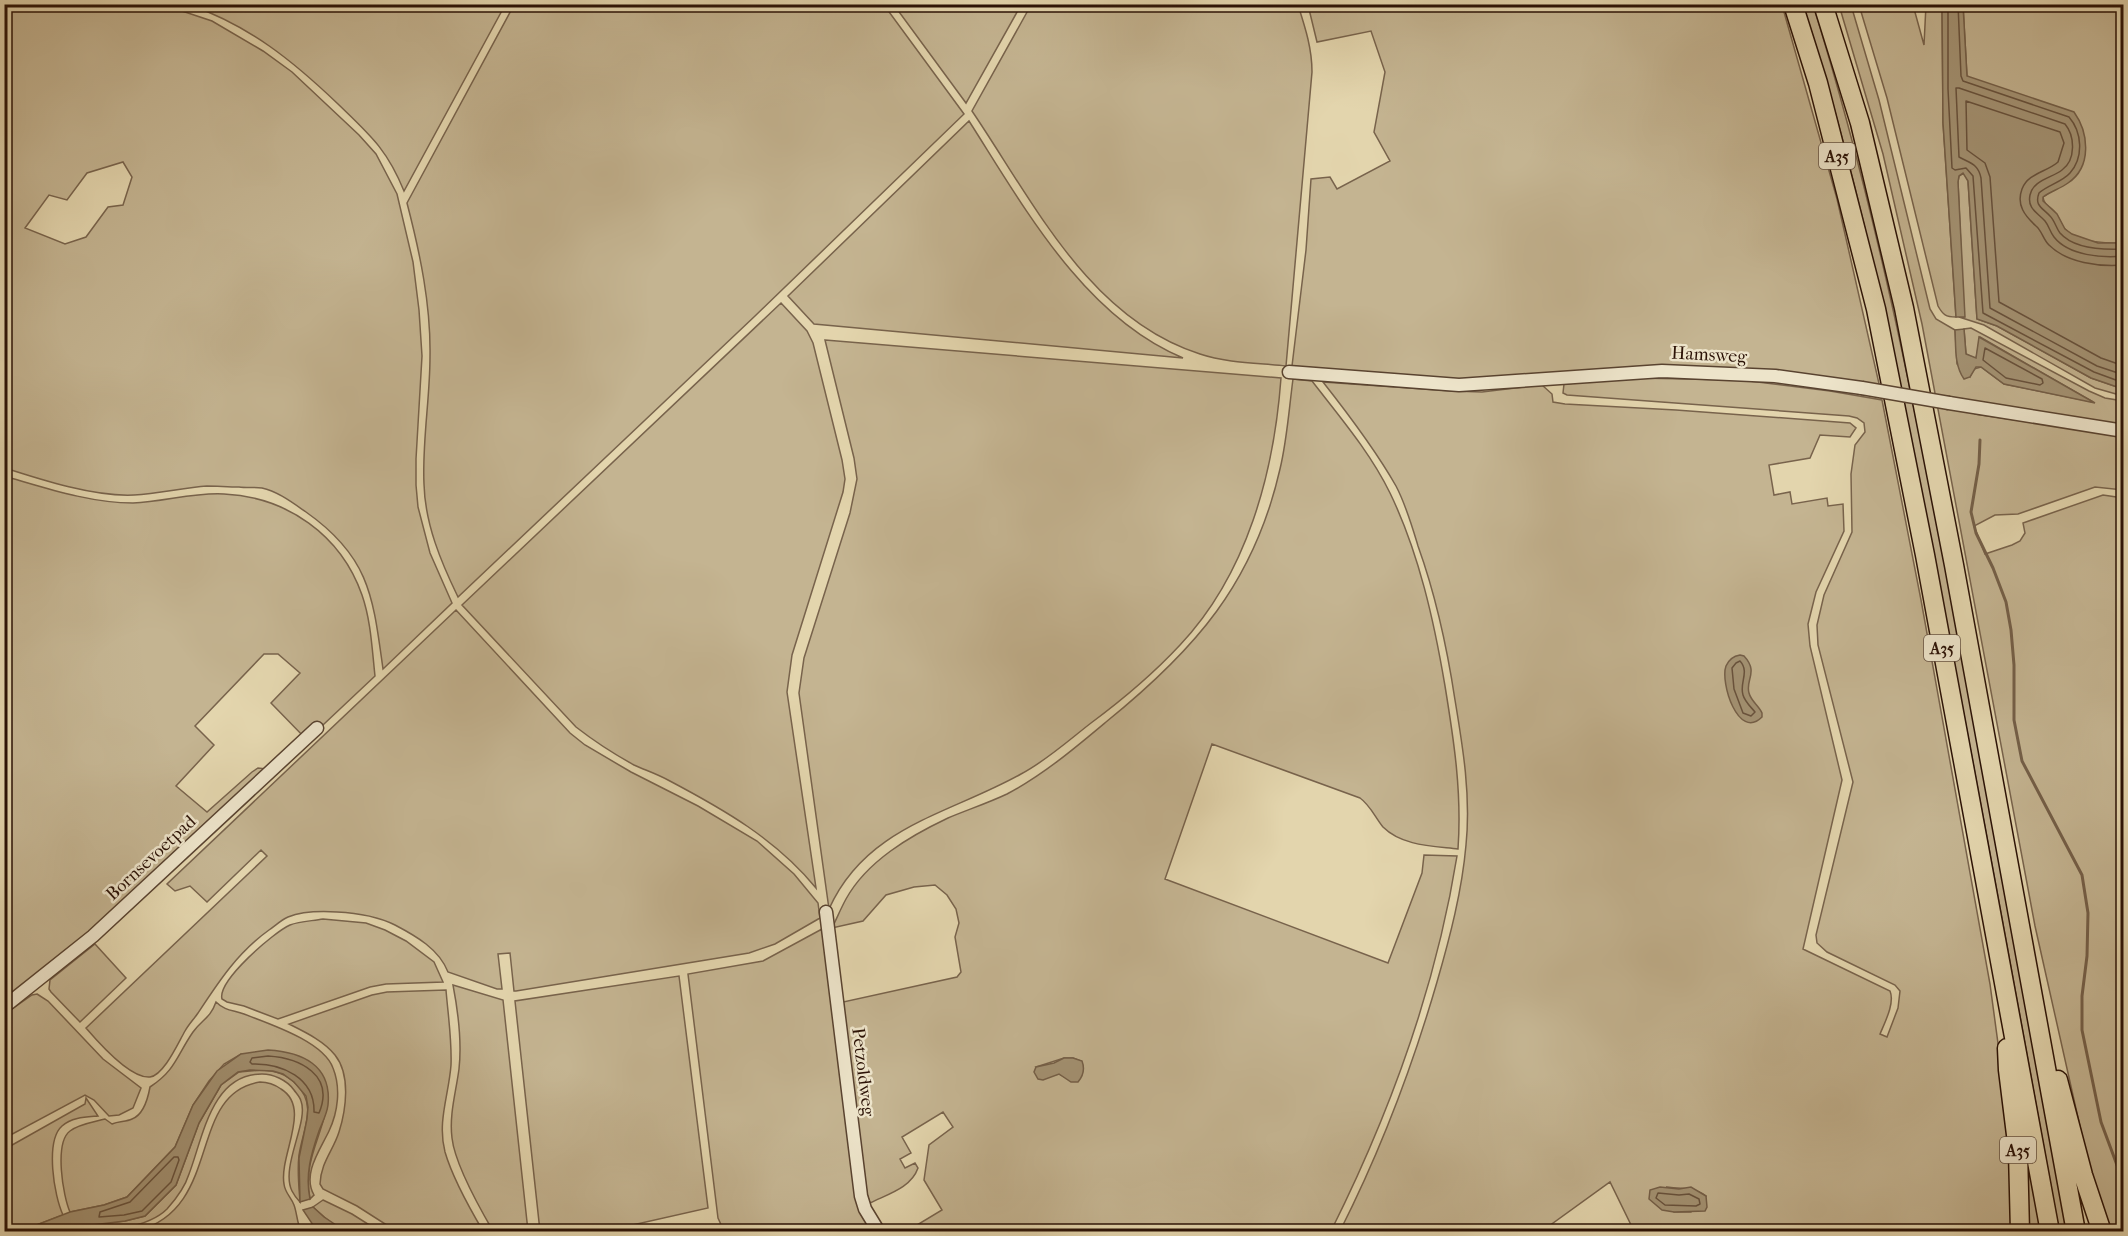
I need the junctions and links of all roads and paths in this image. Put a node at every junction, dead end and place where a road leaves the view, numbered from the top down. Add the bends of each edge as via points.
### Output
1 (1793, 4) edge
2 (1823, 4) edge
3 (1289, 372) dead end
4 (2124, 431) edge
5 (317, 728) dead end
6 (826, 912) dead end
7 (2006, 988) junction
8 (2033, 995) junction
9 (4, 1007) edge
10 (879, 1232) edge
11 (2020, 1232) edge
12 (2050, 1232) edge
13 (2076, 1232) edge
14 (2102, 1232) edge

1 - 7 highway, A35 via 1818,83 1876,309
2 - 8 highway, A35 via 1860,123 1904,308
3 - 4 street, Hamsweg, bridge via 1459,385 1616,372 1775,376
5 - 9 street, Bornsevoetpad via 93,936
6 - 10 street, Petzoldweg via 861,1196
7 - 11 highway, A35
7 - 12 highway, A35
8 - 13 highway, A35
8 - 14 highway, A35

